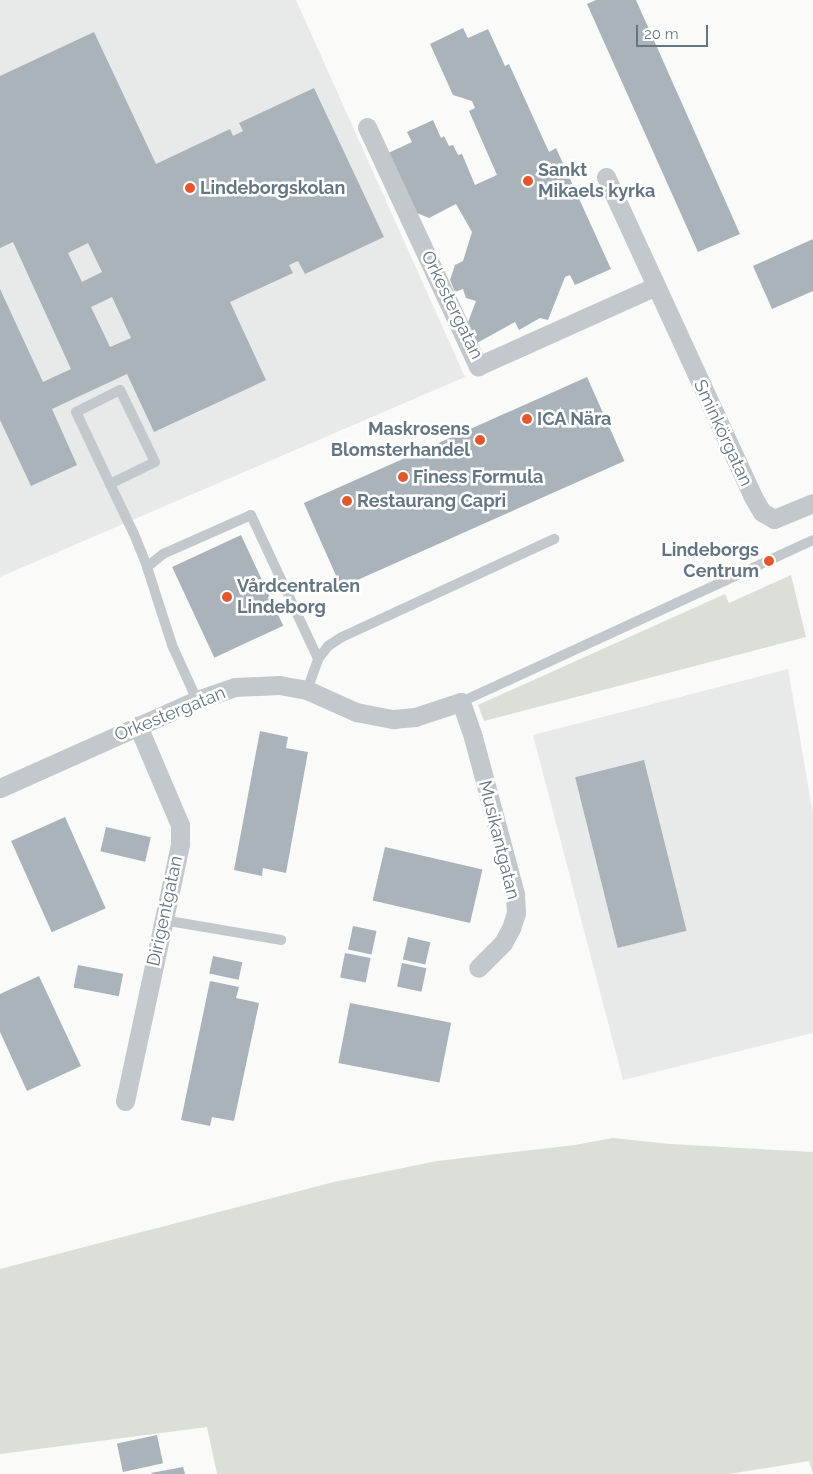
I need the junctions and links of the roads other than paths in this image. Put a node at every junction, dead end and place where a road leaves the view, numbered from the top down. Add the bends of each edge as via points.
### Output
1 (367, 126) dead end
2 (606, 177) dead end
3 (659, 294) junction
4 (110, 484) junction
5 (813, 503) edge
6 (554, 539) dead end
7 (813, 540) edge
8 (147, 567) junction
9 (318, 660) junction
10 (308, 690) junction
11 (197, 700) junction
12 (461, 702) junction
13 (138, 726) junction
14 (0, 788) edge
15 (164, 920) junction
16 (281, 940) dead end
17 (478, 968) dead end
18 (125, 1101) dead end

1 - 3 street, Orkestergatan via 478,366
2 - 3 street
3 - 5 street, Sminkörgatan via 762,512 774,519
4 - 4 lane via 155,462 120,390 76,412
4 - 8 lane
6 - 9 lane via 342,637 328,646
7 - 12 lane
8 - 9 lane via 163,554 251,515
8 - 11 lane via 172,645
9 - 10 lane
10 - 11 street, Orkestergatan via 279,685 235,688
10 - 12 street, Orkestergatan via 356,712 393,719 416,718
11 - 13 street, Orkestergatan
12 - 17 street, Musikantgatan via 515,894 516,913 511,928 503,943
13 - 14 street, Orkestergatan
13 - 15 street, Dirigentgatan via 180,825 180,844
15 - 16 lane
15 - 18 street, Dirigentgatan

